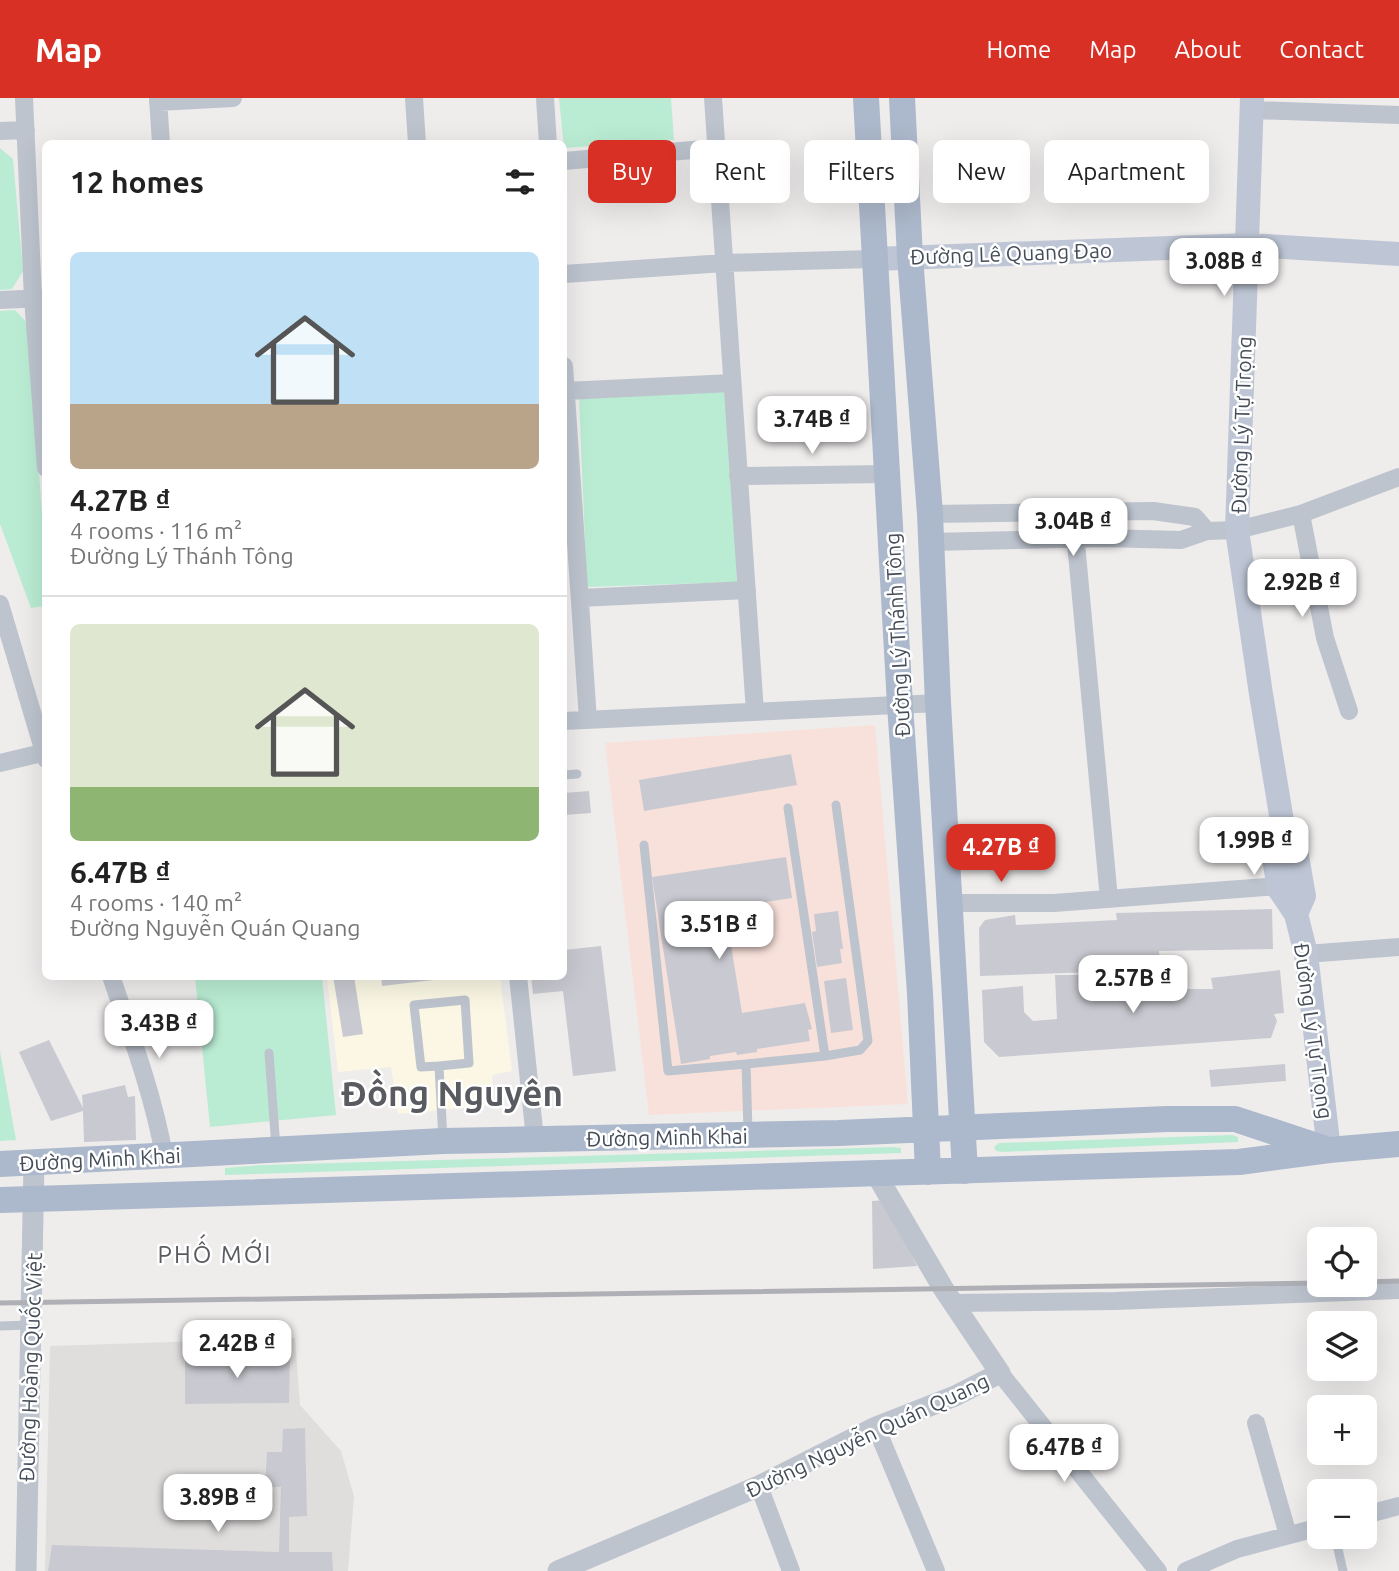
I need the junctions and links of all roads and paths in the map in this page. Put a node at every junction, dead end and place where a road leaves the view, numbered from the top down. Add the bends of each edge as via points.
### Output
1 (24, 98) edge
2 (233, 98) edge
3 (414, 98) edge
4 (545, 98) edge
5 (713, 98) edge
6 (866, 98) edge
7 (902, 98) edge
8 (158, 100) edge
9 (1252, 104) edge
10 (1399, 115) edge
11 (26, 130) junction
12 (0, 131) edge
13 (161, 140) edge
14 (417, 140) edge
15 (548, 140) edge
16 (716, 140) edge
17 (690, 150) edge
18 (567, 161) edge
19 (720, 203) edge
20 (1249, 245) junction
21 (1399, 254) edge
22 (910, 257) junction
23 (874, 260) junction
24 (724, 263) junction
25 (567, 274) edge
26 (39, 298) edge
27 (0, 300) edge
28 (42, 371) edge
29 (732, 383) junction
30 (567, 391) edge
31 (567, 419) edge
32 (887, 474) junction
33 (738, 476) junction
34 (1399, 477) edge
35 (1073, 511) junction
36 (930, 514) junction
37 (1301, 514) junction
38 (1237, 530) junction
39 (1207, 531) junction
40 (1074, 539) junction
41 (931, 542) junction
42 (747, 590) junction
43 (580, 598) junction
44 (0, 604) edge
45 (938, 703) junction
46 (900, 705) junction
47 (755, 712) junction
48 (1349, 712) dead end
49 (588, 720) junction
50 (567, 722) edge
51 (42, 745) edge
52 (42, 756) edge
53 (0, 763) edge
54 (577, 774) dead end
55 (567, 775) edge
56 (836, 805) dead end
57 (788, 808) dead end
58 (1284, 833) junction
59 (644, 845) dead end
60 (1279, 887) junction
61 (1109, 899) junction
62 (949, 903) junction
63 (914, 904) junction
64 (1296, 914) junction
65 (1399, 947) edge
66 (1306, 954) junction
67 (112, 980) edge
68 (518, 980) edge
69 (269, 1053) dead end
70 (825, 1056) junction
71 (746, 1064) junction
72 (439, 1066) junction
73 (962, 1128) junction
74 (927, 1130) junction
75 (748, 1136) junction
76 (535, 1139) junction
77 (443, 1141) junction
78 (1399, 1144) edge
79 (276, 1150) junction
80 (1329, 1150) junction
81 (164, 1155) junction
82 (34, 1163) junction
83 (0, 1164) edge
84 (965, 1171) junction
85 (928, 1172) junction
86 (876, 1174) junction
87 (0, 1200) edge
88 (35, 1200) junction
89 (1399, 1290) edge
90 (952, 1303) junction
91 (30, 1325) junction
92 (0, 1326) edge
93 (1000, 1373) junction
94 (1256, 1423) dead end
95 (876, 1427) junction
96 (758, 1486) junction
97 (1399, 1506) edge
98 (1377, 1512) edge
99 (1307, 1530) edge
100 (1288, 1535) junction
101 (1338, 1549) edge
102 (26, 1571) edge
103 (558, 1571) edge
104 (791, 1571) edge
105 (936, 1571) edge
106 (1158, 1571) edge
107 (1186, 1571) edge
108 (1343, 1571) edge

1 - 11 street
2 - 8 street
3 - 14 street
4 - 15 street
5 - 16 street
6 - 23 main road, Đường Lý Thánh Tông
7 - 22 main road, Đường Lý Thánh Tông
8 - 13 street
9 - 10 street
9 - 20 main road, Đường Lý Tự Trọng
11 - 12 street
11 - 26 street
17 - 18 street
19 - 24 street
20 - 21 main road, Đường Lê Quang Đạo
20 - 22 main road, Đường Lê Quang Đạo
20 - 38 main road, Đường Lý Tự Trọng
22 - 23 main road, Đường Lê Quang Đạo
22 - 36 main road, Đường Lý Thánh Tông
23 - 24 street
23 - 32 main road, Đường Lý Thánh Tông
24 - 25 street
24 - 29 street
26 - 27 street
26 - 28 street
29 - 30 street
29 - 33 street
31 - 43 street
32 - 33 street
32 - 46 main road, Đường Lý Thánh Tông
33 - 42 street
34 - 37 street
35 - 36 street
35 - 39 street via 1185,515 1195,517
35 - 40 street
36 - 41 main road, Đường Lý Thánh Tông
37 - 38 street
37 - 48 street via 1325,638
38 - 39 street
38 - 58 main road, Đường Lý Tự Trọng
39 - 40 street via 1181,540
40 - 41 street
40 - 61 street
41 - 45 main road, Đường Lý Thánh Tông
42 - 43 street
42 - 47 street
43 - 49 street
44 - 51 street
45 - 46 street
45 - 62 main road, Đường Lý Thánh Tông
46 - 47 street
46 - 63 main road, Đường Lý Thánh Tông
47 - 49 street
49 - 50 street
52 - 53 street
54 - 55 lane
56 - 70 lane via 868,1041 860,1050
57 - 70 lane
58 - 60 main road, Đường Lý Tự Trọng via 1274,858
58 - 64 main road, Đường Lý Tự Trọng via 1297,856 1304,896
59 - 71 lane via 668,1071
60 - 61 street
60 - 64 main road, Đường Lý Tự Trọng
61 - 62 street
62 - 63 main road
62 - 73 main road, Đường Lý Thánh Tông
63 - 74 main road, Đường Lý Thánh Tông
64 - 66 main road, Đường Lý Tự Trọng
65 - 66 street
66 - 80 main road, Đường Lý Tự Trọng
67 - 81 street
68 - 76 street
69 - 79 lane
70 - 71 lane
71 - 75 lane
72 - 72 lane via 469,1063 465,1000 414,1005 421,1067
72 - 77 lane
73 - 74 main road, Đường Minh Khai
73 - 80 main road, Đường Minh Khai via 1235,1119
73 - 84 main road, Đường Lý Thánh Tông
74 - 75 main road, Đường Minh Khai
74 - 85 main road, Đường Lý Thánh Tông
75 - 76 main road, Đường Minh Khai
76 - 77 main road, Đường Minh Khai
77 - 79 main road, Đường Minh Khai
78 - 80 main road, Đường Minh Khai
79 - 81 main road, Đường Minh Khai
80 - 84 main road, Đường Minh Khai via 1239,1162
81 - 82 main road, Đường Minh Khai
82 - 83 main road, Đường Minh Khai
82 - 88 street, Đường Hoàng Quốc Việt
84 - 85 main road, Đường Minh Khai
85 - 86 main road, Đường Minh Khai
86 - 88 main road, Đường Minh Khai
86 - 90 street, Đường Nguyễn Quán Quang
87 - 88 main road, Đường Minh Khai
88 - 91 street, Đường Hoàng Quốc Việt
89 - 90 street
90 - 93 street, Đường Nguyễn Quán Quang
91 - 92 lane
91 - 102 street, Đường Hoàng Quốc Việt
93 - 95 street, Đường Nguyễn Quán Quang
93 - 106 street
94 - 100 street
95 - 96 street, Đường Nguyễn Quán Quang
95 - 105 street
96 - 103 street, Đường Nguyễn Quán Quang
96 - 104 street
97 - 98 street
99 - 100 street
100 - 107 street via 1237,1549
101 - 108 lane

